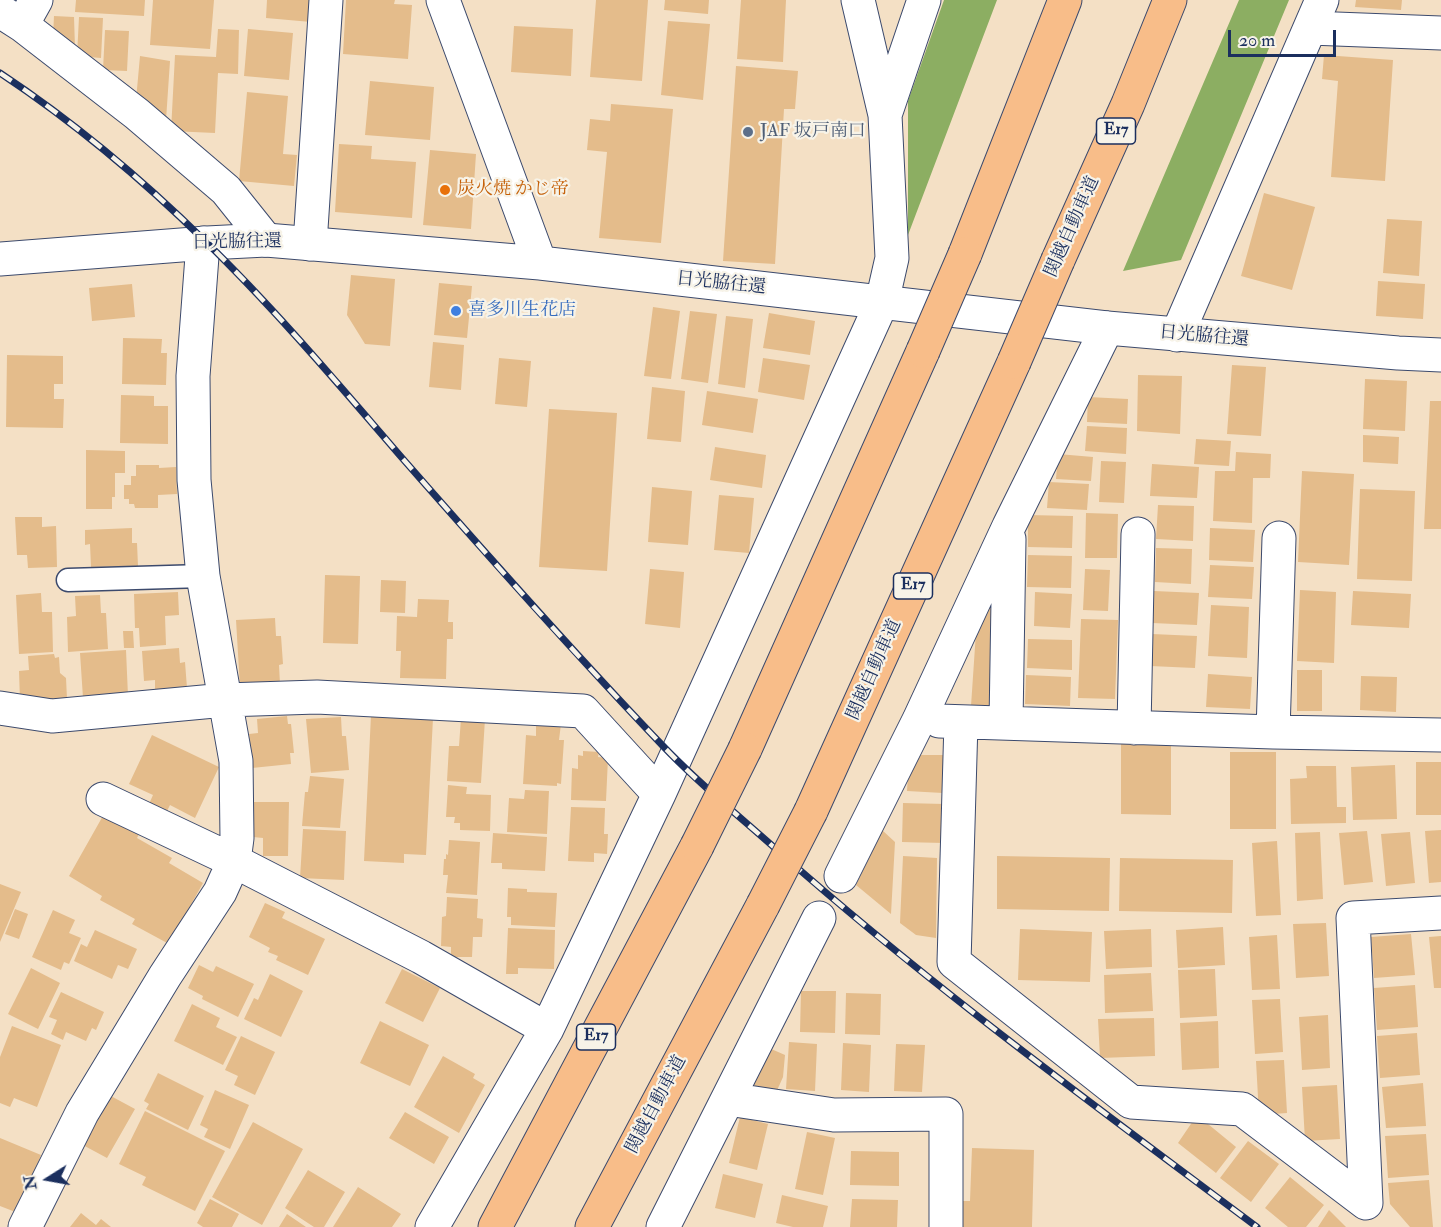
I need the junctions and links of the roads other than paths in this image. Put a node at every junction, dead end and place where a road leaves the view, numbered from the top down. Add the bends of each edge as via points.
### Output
1 (326, 0) edge
2 (443, 0) edge
3 (858, 0) edge
4 (924, 0) edge
5 (1065, 0) edge
6 (1170, 0) edge
7 (19, 12) edge
8 (1316, 14) edge
9 (1441, 33) edge
10 (885, 116) junction
11 (266, 240) junction
12 (203, 243) junction
13 (310, 244) junction
14 (0, 259) edge
15 (540, 263) junction
16 (882, 302) junction
17 (1107, 328) junction
18 (1177, 335) junction
19 (1441, 355) edge
20 (1009, 526) junction
21 (1138, 534) dead end
22 (1280, 538) dead end
23 (203, 576) junction
24 (68, 580) dead end
25 (225, 700) junction
26 (0, 708) edge
27 (919, 720) junction
28 (961, 722) junction
29 (1006, 723) junction
30 (1134, 728) junction
31 (1273, 732) junction
32 (1441, 735) edge
33 (659, 794) junction
34 (103, 799) dead end
35 (234, 861) junction
36 (841, 876) dead end
37 (1441, 913) edge
38 (819, 918) dead end
39 (547, 1029) junction
40 (728, 1099) junction
41 (25, 1227) edge
42 (432, 1227) edge
43 (495, 1227) edge
44 (592, 1227) edge
45 (663, 1227) edge
46 (946, 1227) edge

1 - 13 street
2 - 15 street
3 - 10 street
4 - 10 street
5 - 43 highway, E17, bridge via 965,254 745,749
6 - 44 highway, 関越自動車道 / E17, bridge via 1014,362 811,811
7 - 11 street via 226,190
8 - 9 street
8 - 18 street
10 - 16 street via 892,258
11 - 12 street, 日光脇往還
11 - 13 street, 日光脇往還
12 - 14 street, 日光脇往還
12 - 23 street via 193,388 194,480
13 - 15 street, 日光脇往還
15 - 16 street, 日光脇往還
16 - 17 street, 日光脇往還
16 - 33 street
17 - 18 street, 日光脇往還
17 - 20 street
18 - 19 street, 日光脇往還
20 - 27 street
20 - 29 street
21 - 30 street
22 - 31 street
23 - 24 lane
23 - 25 street
25 - 26 street via 52,716
25 - 33 street via 317,697 582,711
25 - 35 street via 236,761
27 - 28 street
27 - 36 street
28 - 29 street
28 - 37 street via 954,962 1131,1102 1242,1109 1366,1203 1353,918
29 - 30 street
30 - 31 street
31 - 32 street
33 - 39 street
34 - 35 street
35 - 39 street via 421,957
35 - 41 street via 220,892 82,1113
38 - 40 street
39 - 42 street
40 - 45 street
40 - 46 street via 834,1116 946,1114

